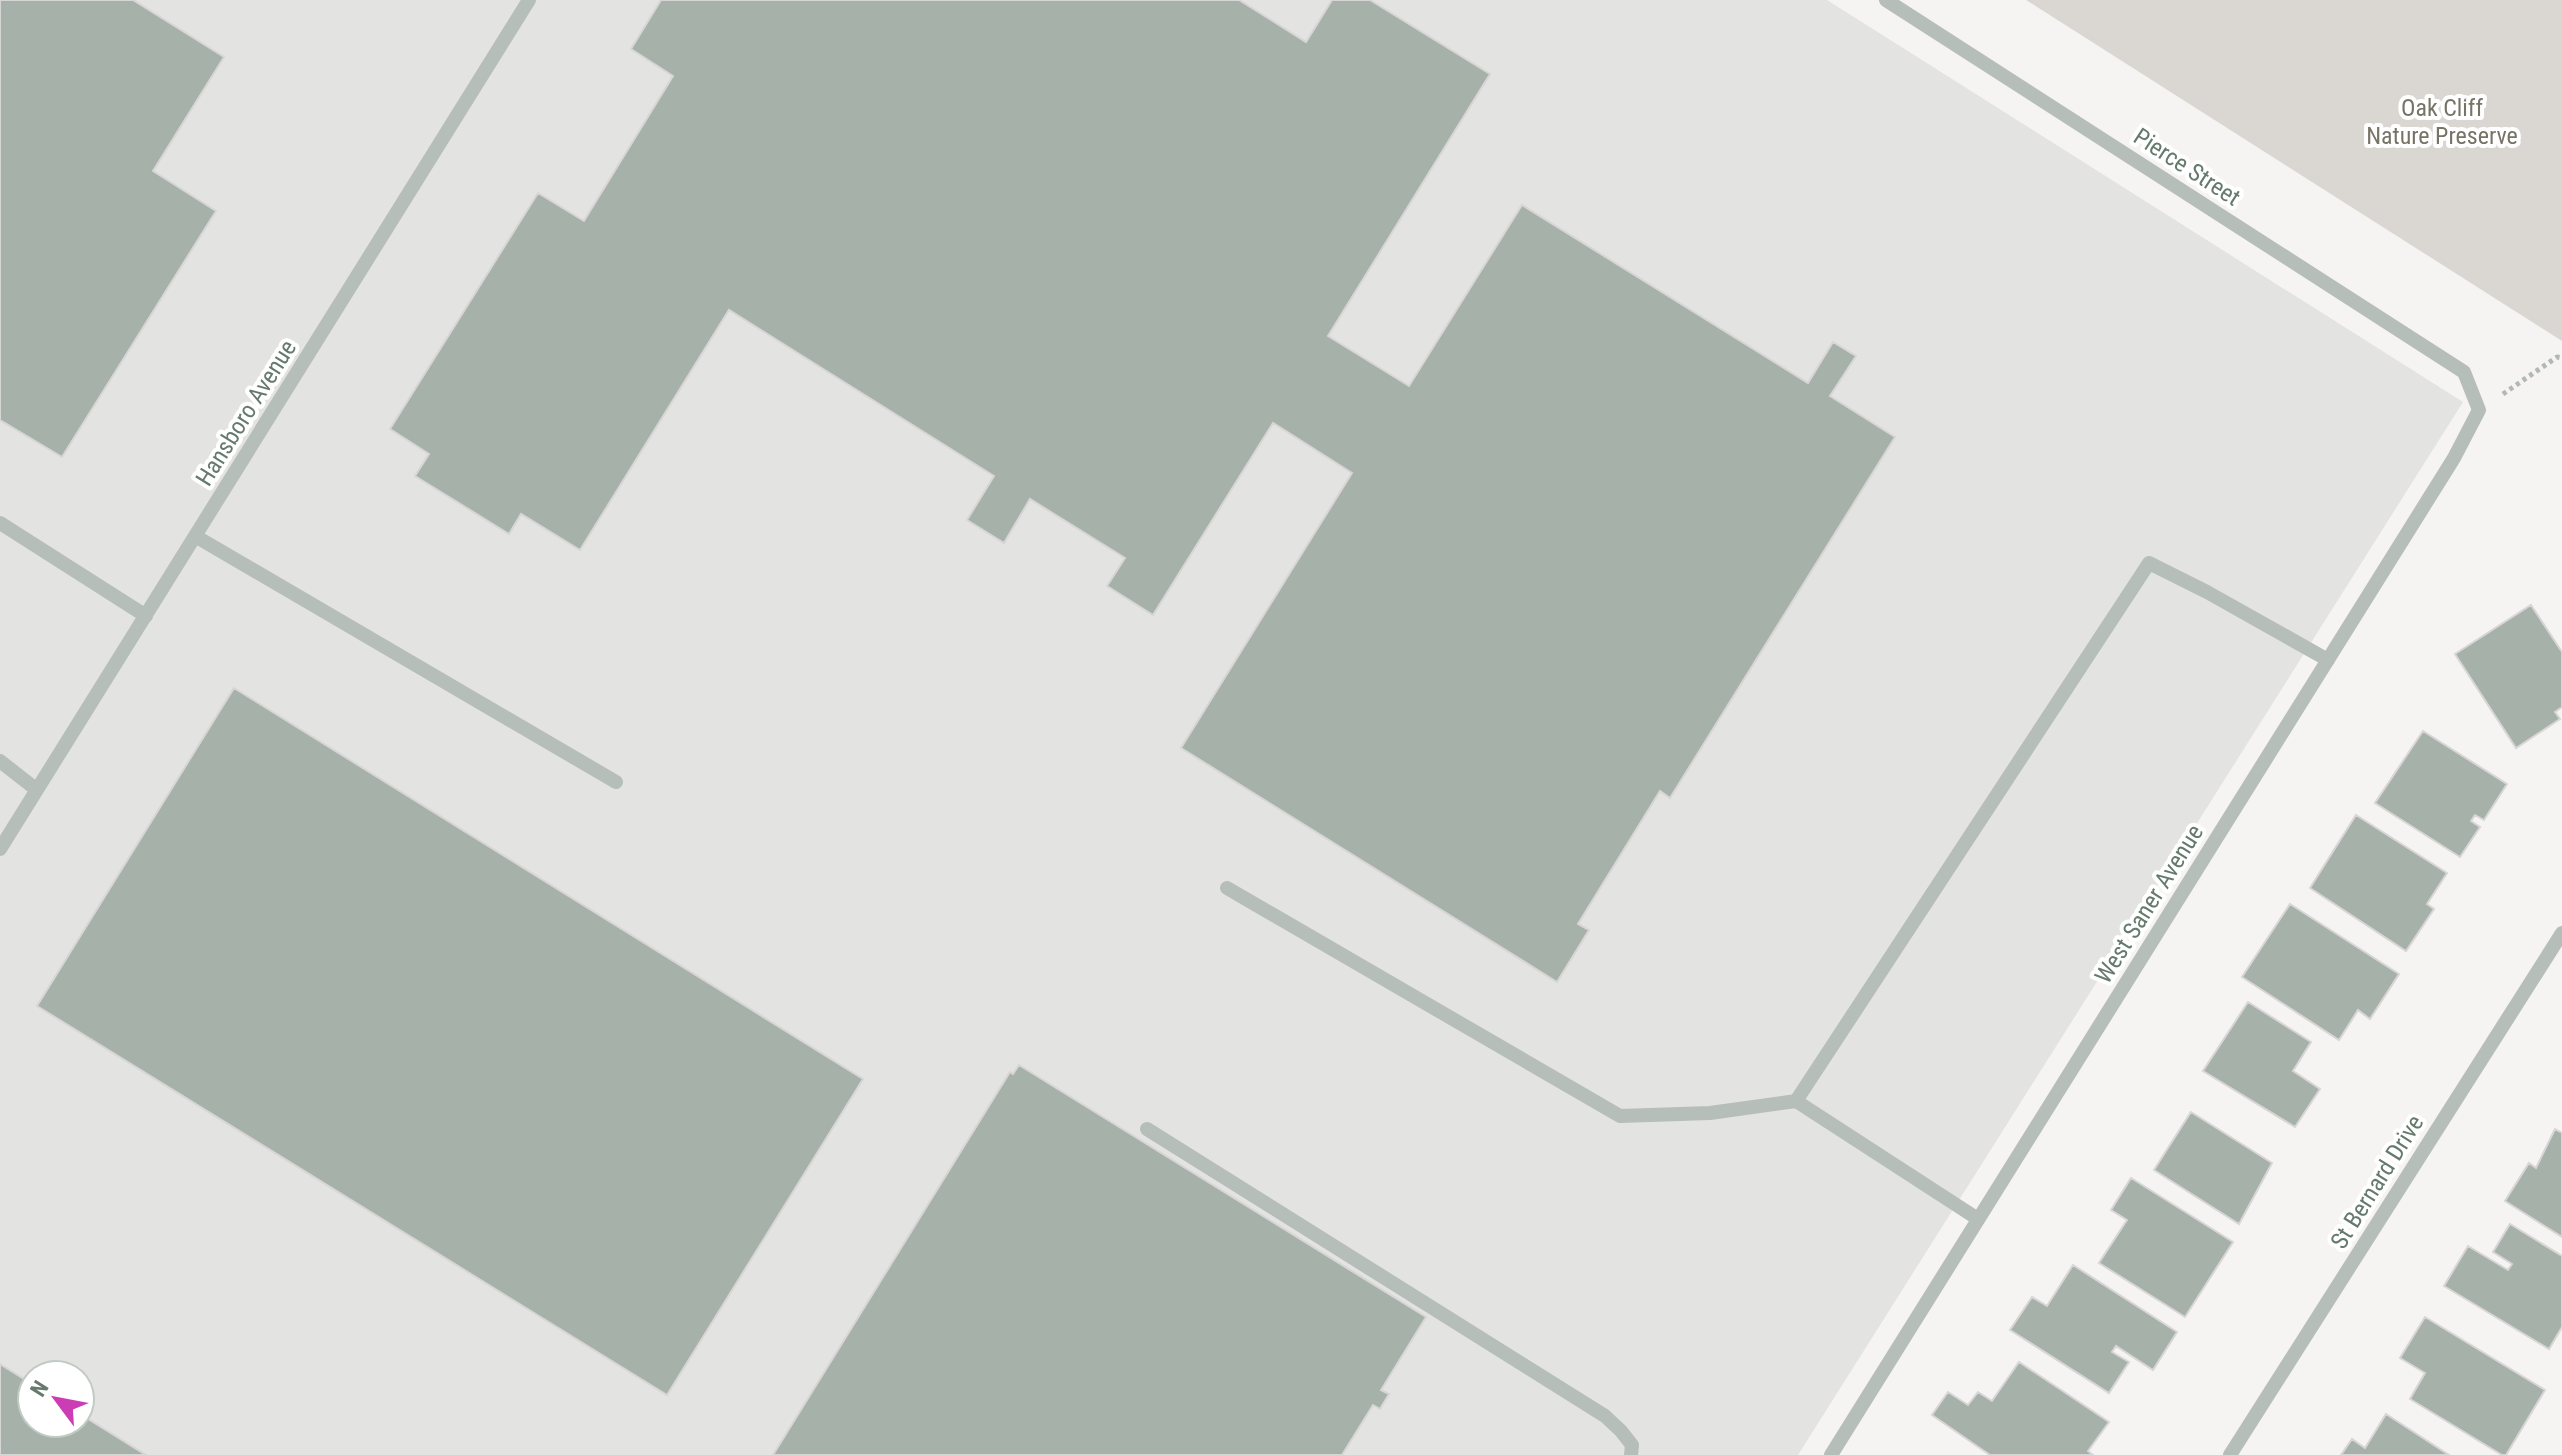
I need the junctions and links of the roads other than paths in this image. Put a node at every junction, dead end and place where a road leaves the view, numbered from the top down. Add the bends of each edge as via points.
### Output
1 (529, 0) edge
2 (1886, 0) edge
3 (2479, 410) joint
4 (0, 523) edge
5 (195, 536) junction
6 (146, 616) junction
7 (2328, 660) junction
8 (0, 761) edge
9 (616, 782) dead end
10 (37, 790) junction
11 (0, 849) edge
12 (1227, 888) dead end
13 (2562, 933) edge
14 (1796, 1101) junction
15 (1147, 1129) dead end
16 (1978, 1219) junction
17 (1631, 1455) edge
18 (1831, 1455) edge
19 (2230, 1455) edge

1 - 5 street, Hansboro Avenue
2 - 3 street, Pierce Street via 2464,372
3 - 7 street, West Saner Avenue
4 - 6 street
5 - 6 street, Hansboro Avenue
5 - 9 street
6 - 10 street, Hansboro Avenue
7 - 14 street via 2149,563
7 - 16 street, West Saner Avenue
8 - 10 street
10 - 11 street, Hansboro Avenue
12 - 14 street via 1620,1116 1710,1113
13 - 19 street, St Bernard Drive
14 - 16 street
15 - 17 street via 1605,1416 1632,1445
16 - 18 street, West Saner Avenue

